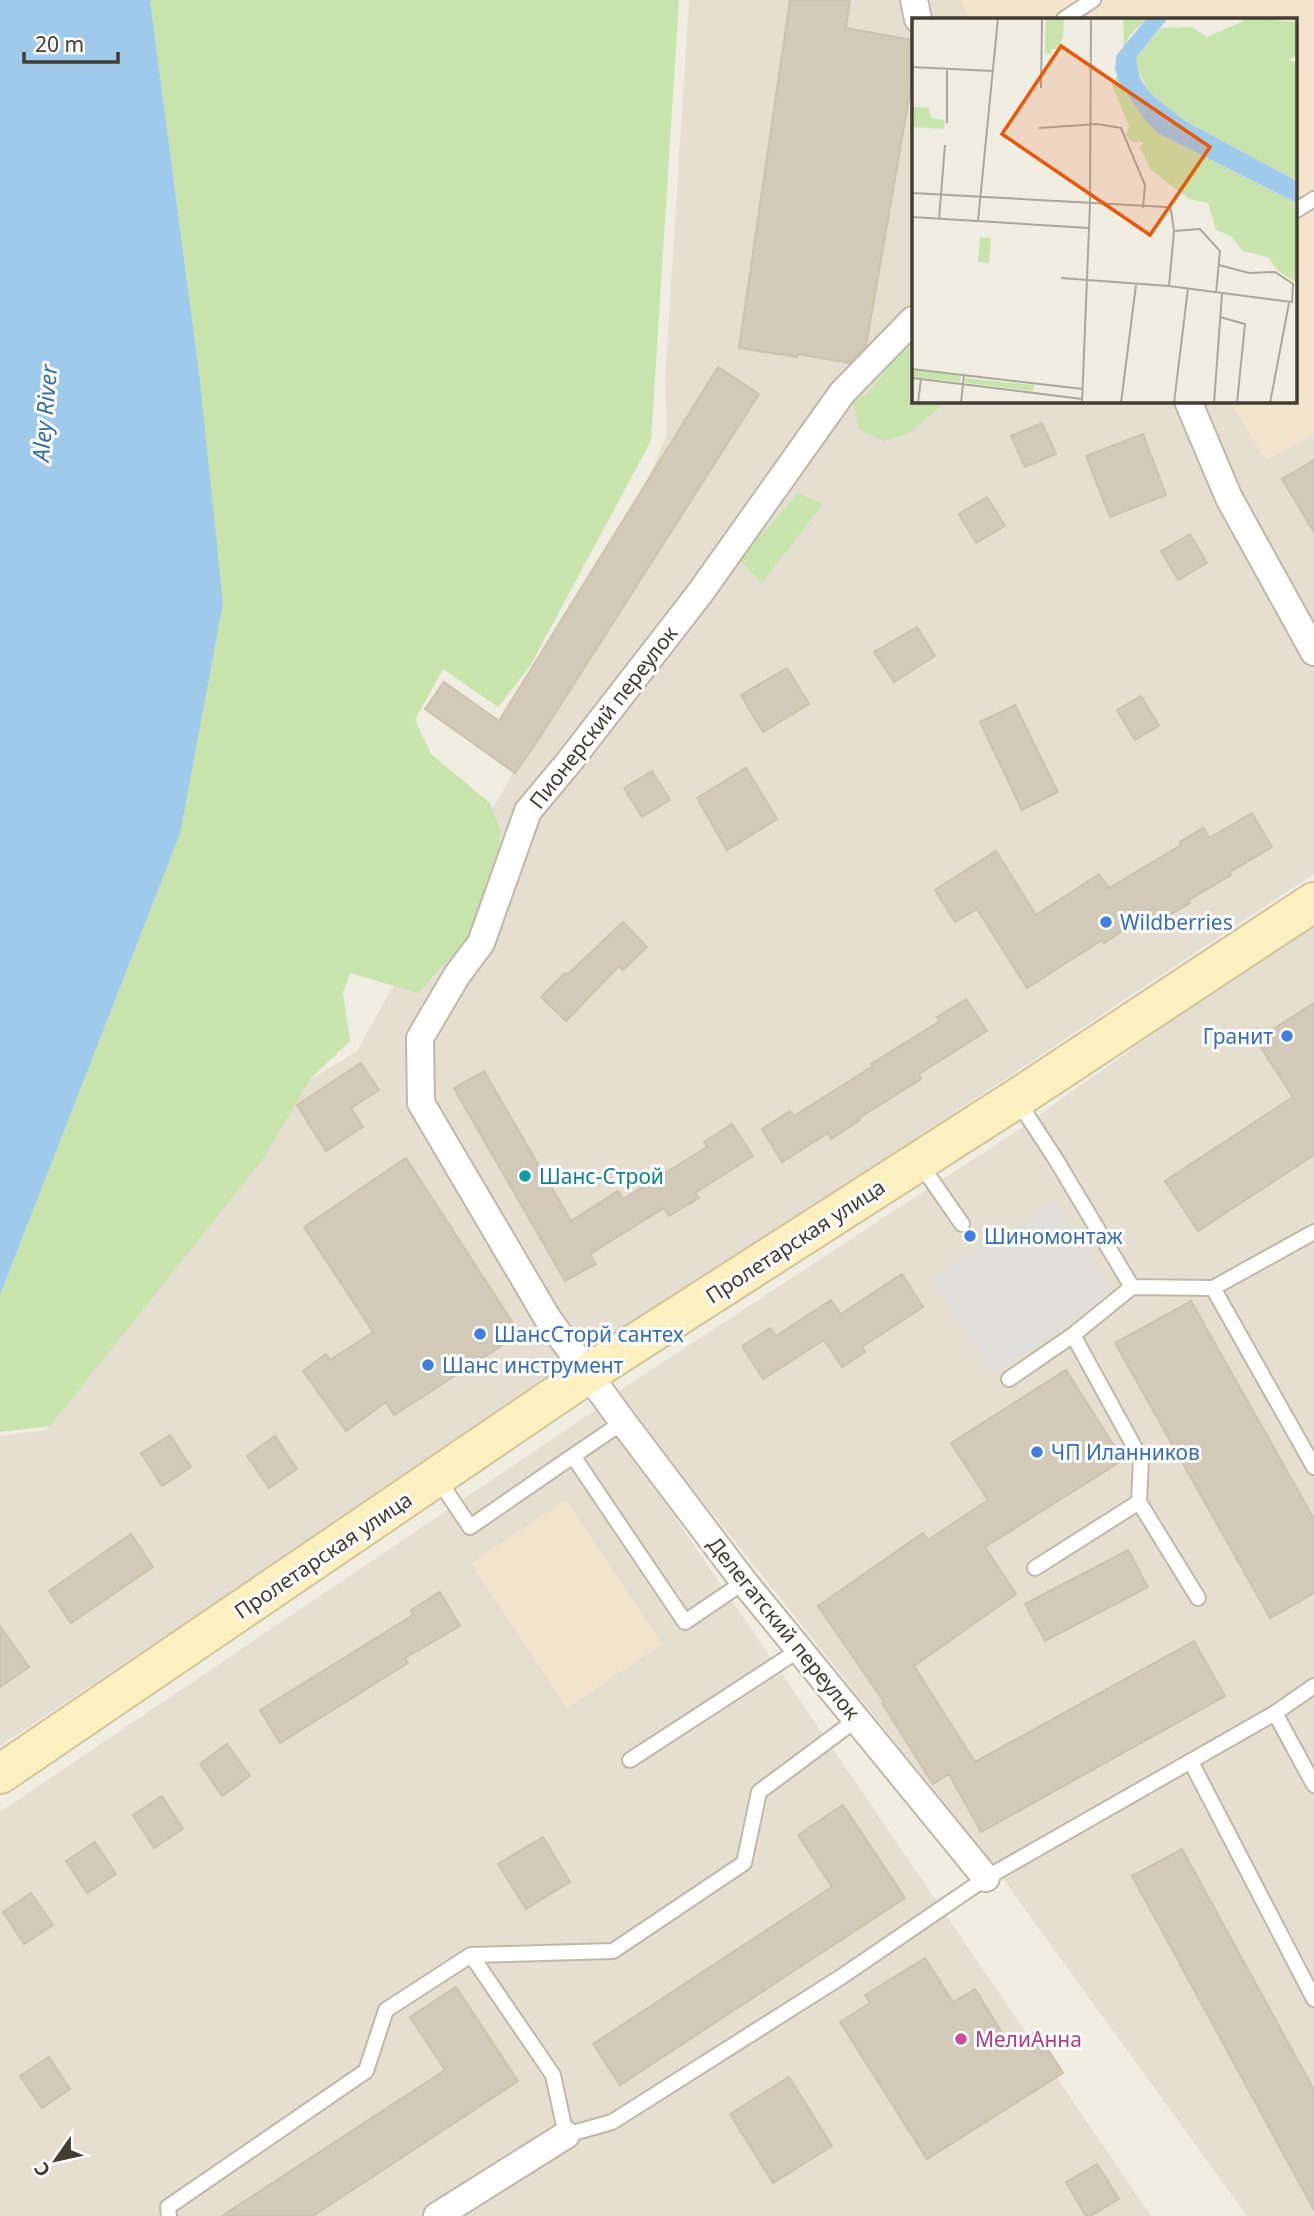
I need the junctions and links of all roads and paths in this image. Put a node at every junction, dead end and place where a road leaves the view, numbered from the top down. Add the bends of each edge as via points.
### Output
1 (914, 0) edge
2 (1093, 0) edge
3 (918, 18) edge
4 (1066, 18) edge
5 (1314, 199) edge
6 (1296, 210) edge
7 (912, 321) edge
8 (1188, 402) edge
9 (1314, 652) edge
10 (1314, 902) edge
11 (1016, 1099) junction
12 (918, 1162) junction
13 (962, 1224) dead end
14 (1314, 1232) edge
15 (1132, 1287) junction
16 (1213, 1288) junction
17 (1073, 1335) junction
18 (589, 1373) junction
19 (1009, 1379) dead end
20 (623, 1422) junction
21 (573, 1456) junction
22 (1314, 1467) edge
23 (437, 1478) junction
24 (1139, 1502) junction
25 (1035, 1568) dead end
26 (744, 1582) junction
27 (1198, 1598) dead end
28 (799, 1650) junction
29 (1314, 1686) edge
30 (1301, 1695) junction
31 (1314, 1704) edge
32 (1275, 1713) junction
33 (858, 1719) junction
34 (630, 1760) dead end
35 (1191, 1762) junction
36 (0, 1774) edge
37 (1314, 1785) edge
38 (986, 1878) junction
39 (471, 1955) junction
40 (1314, 1999) edge
41 (566, 2135) junction
42 (169, 2216) edge
43 (437, 2216) edge

1 - 3 street
2 - 4 lane
5 - 6 lane
7 - 18 street, Пионерский переулок via 842,393 700,593 528,811 481,943 420,1038 421,1103 548,1320
8 - 9 street via 1229,498
10 - 11 main road, Пролетарская улица
11 - 12 main road, Пролетарская улица
11 - 15 lane
12 - 13 lane
12 - 18 main road, Пролетарская улица
14 - 16 lane
15 - 16 lane
15 - 17 lane
16 - 22 lane
17 - 19 lane
17 - 24 lane via 1142,1459
18 - 20 street, Делегатский переулок
18 - 23 main road, Пролетарская улица
20 - 21 lane
20 - 26 street, Делегатский переулок
21 - 23 lane via 470,1527
21 - 26 lane via 685,1622
23 - 36 main road, Пролетарская улица
24 - 25 lane
24 - 27 lane
26 - 28 street, Делегатский переулок
28 - 33 street, Делегатский переулок
28 - 34 lane
29 - 30 lane
30 - 31 lane
30 - 32 lane
32 - 35 lane
32 - 37 lane
33 - 38 street, Делегатский переулок
33 - 39 lane via 759,1792 744,1863 613,1951
35 - 38 lane
35 - 40 lane
38 - 41 lane via 841,1977 612,2122
39 - 41 lane via 553,2075
39 - 42 lane via 386,2010 366,2071 168,2207
41 - 43 street

